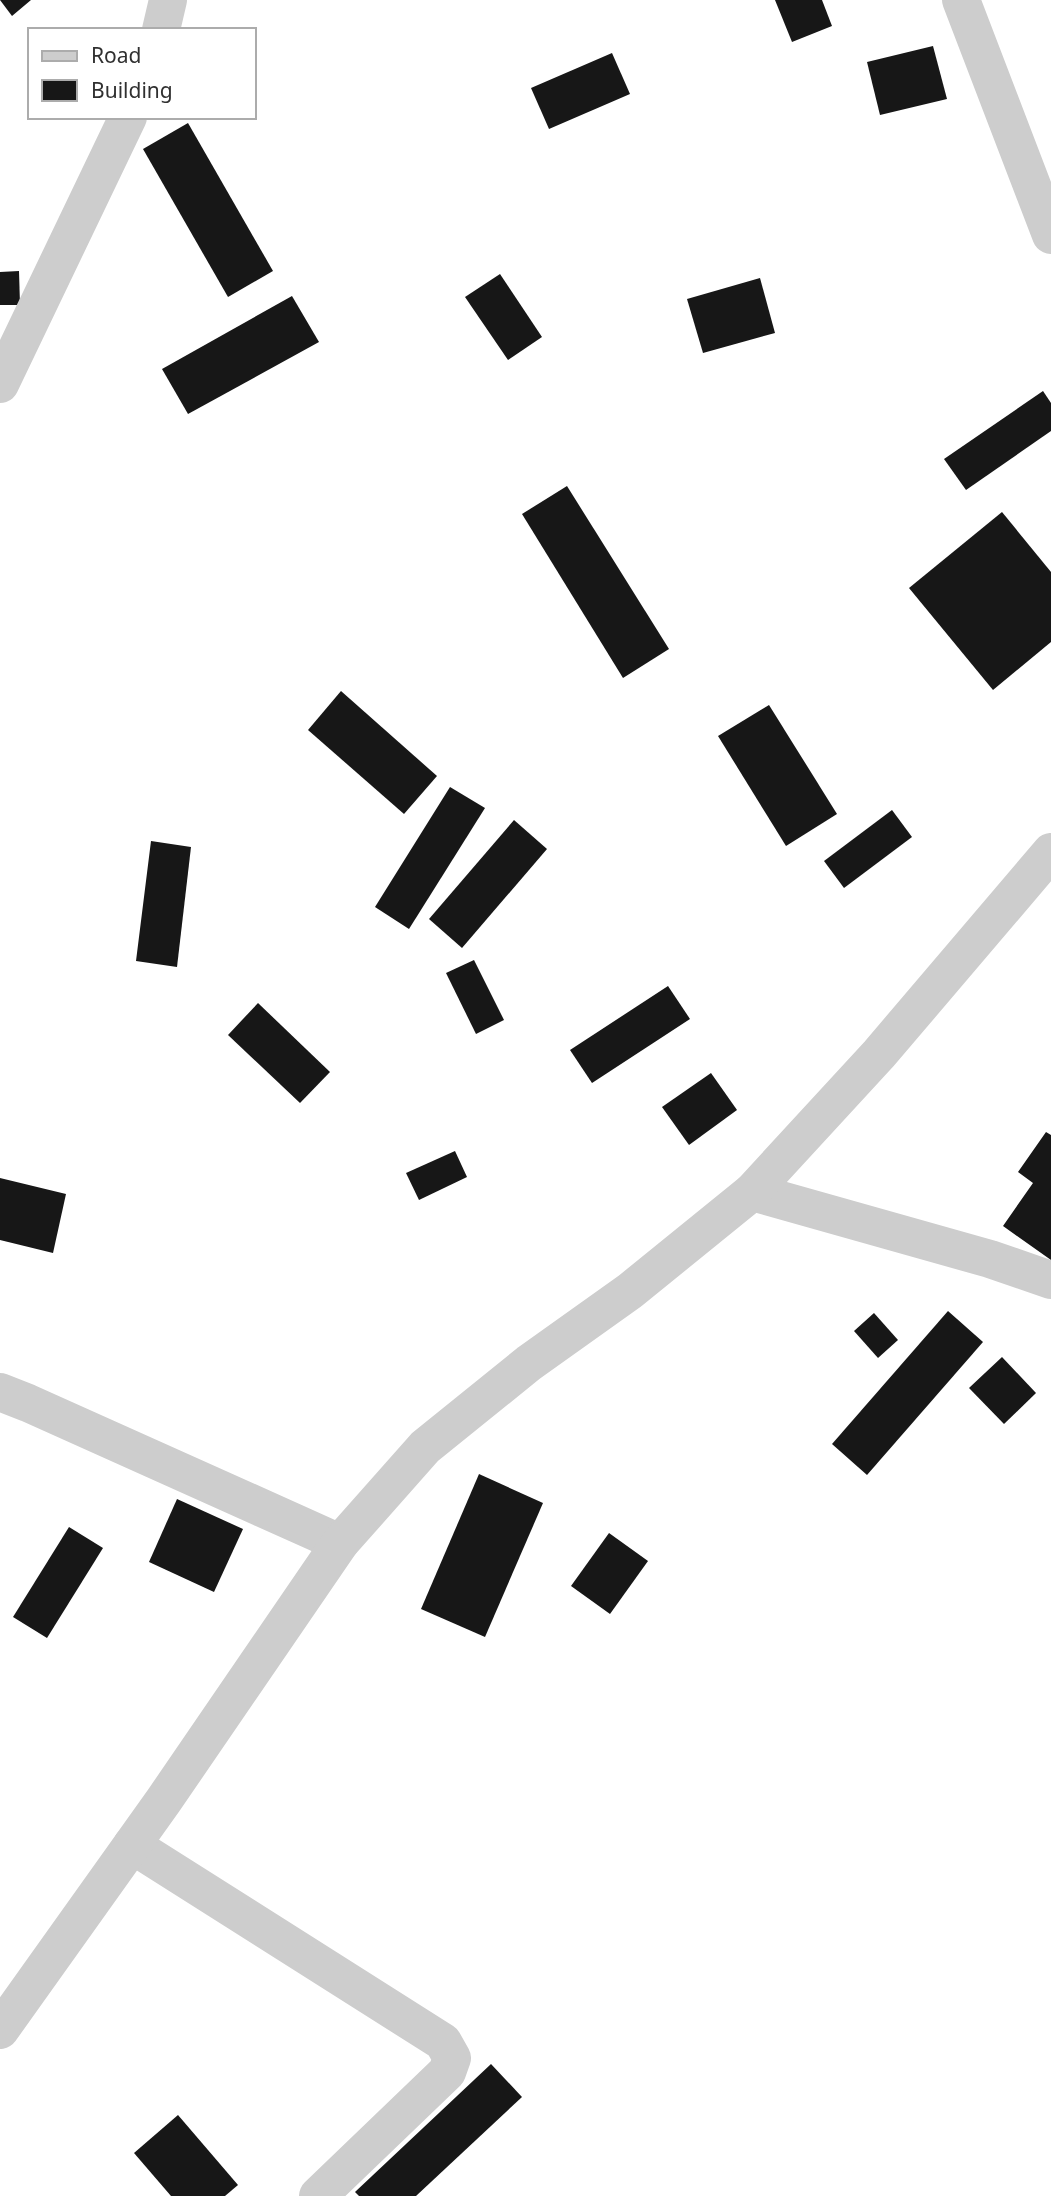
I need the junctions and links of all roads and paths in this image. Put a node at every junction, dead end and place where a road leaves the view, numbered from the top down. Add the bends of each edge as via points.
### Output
1 (168, 0) edge
2 (961, 0) edge
3 (161, 28) edge
4 (127, 119) edge
5 (1051, 235) edge
6 (0, 383) edge
7 (1051, 852) edge
8 (752, 1192) junction
9 (1051, 1280) edge
10 (0, 1392) edge
11 (340, 1543) junction
12 (132, 1845) junction
13 (0, 2030) edge
14 (318, 2196) edge

1 - 3 street
2 - 5 street
4 - 6 street
7 - 8 street via 879,1055
8 - 9 street
8 - 11 street via 425,1447
10 - 11 street
11 - 12 street
12 - 13 street
12 - 14 street via 443,2042 452,2058 447,2072

